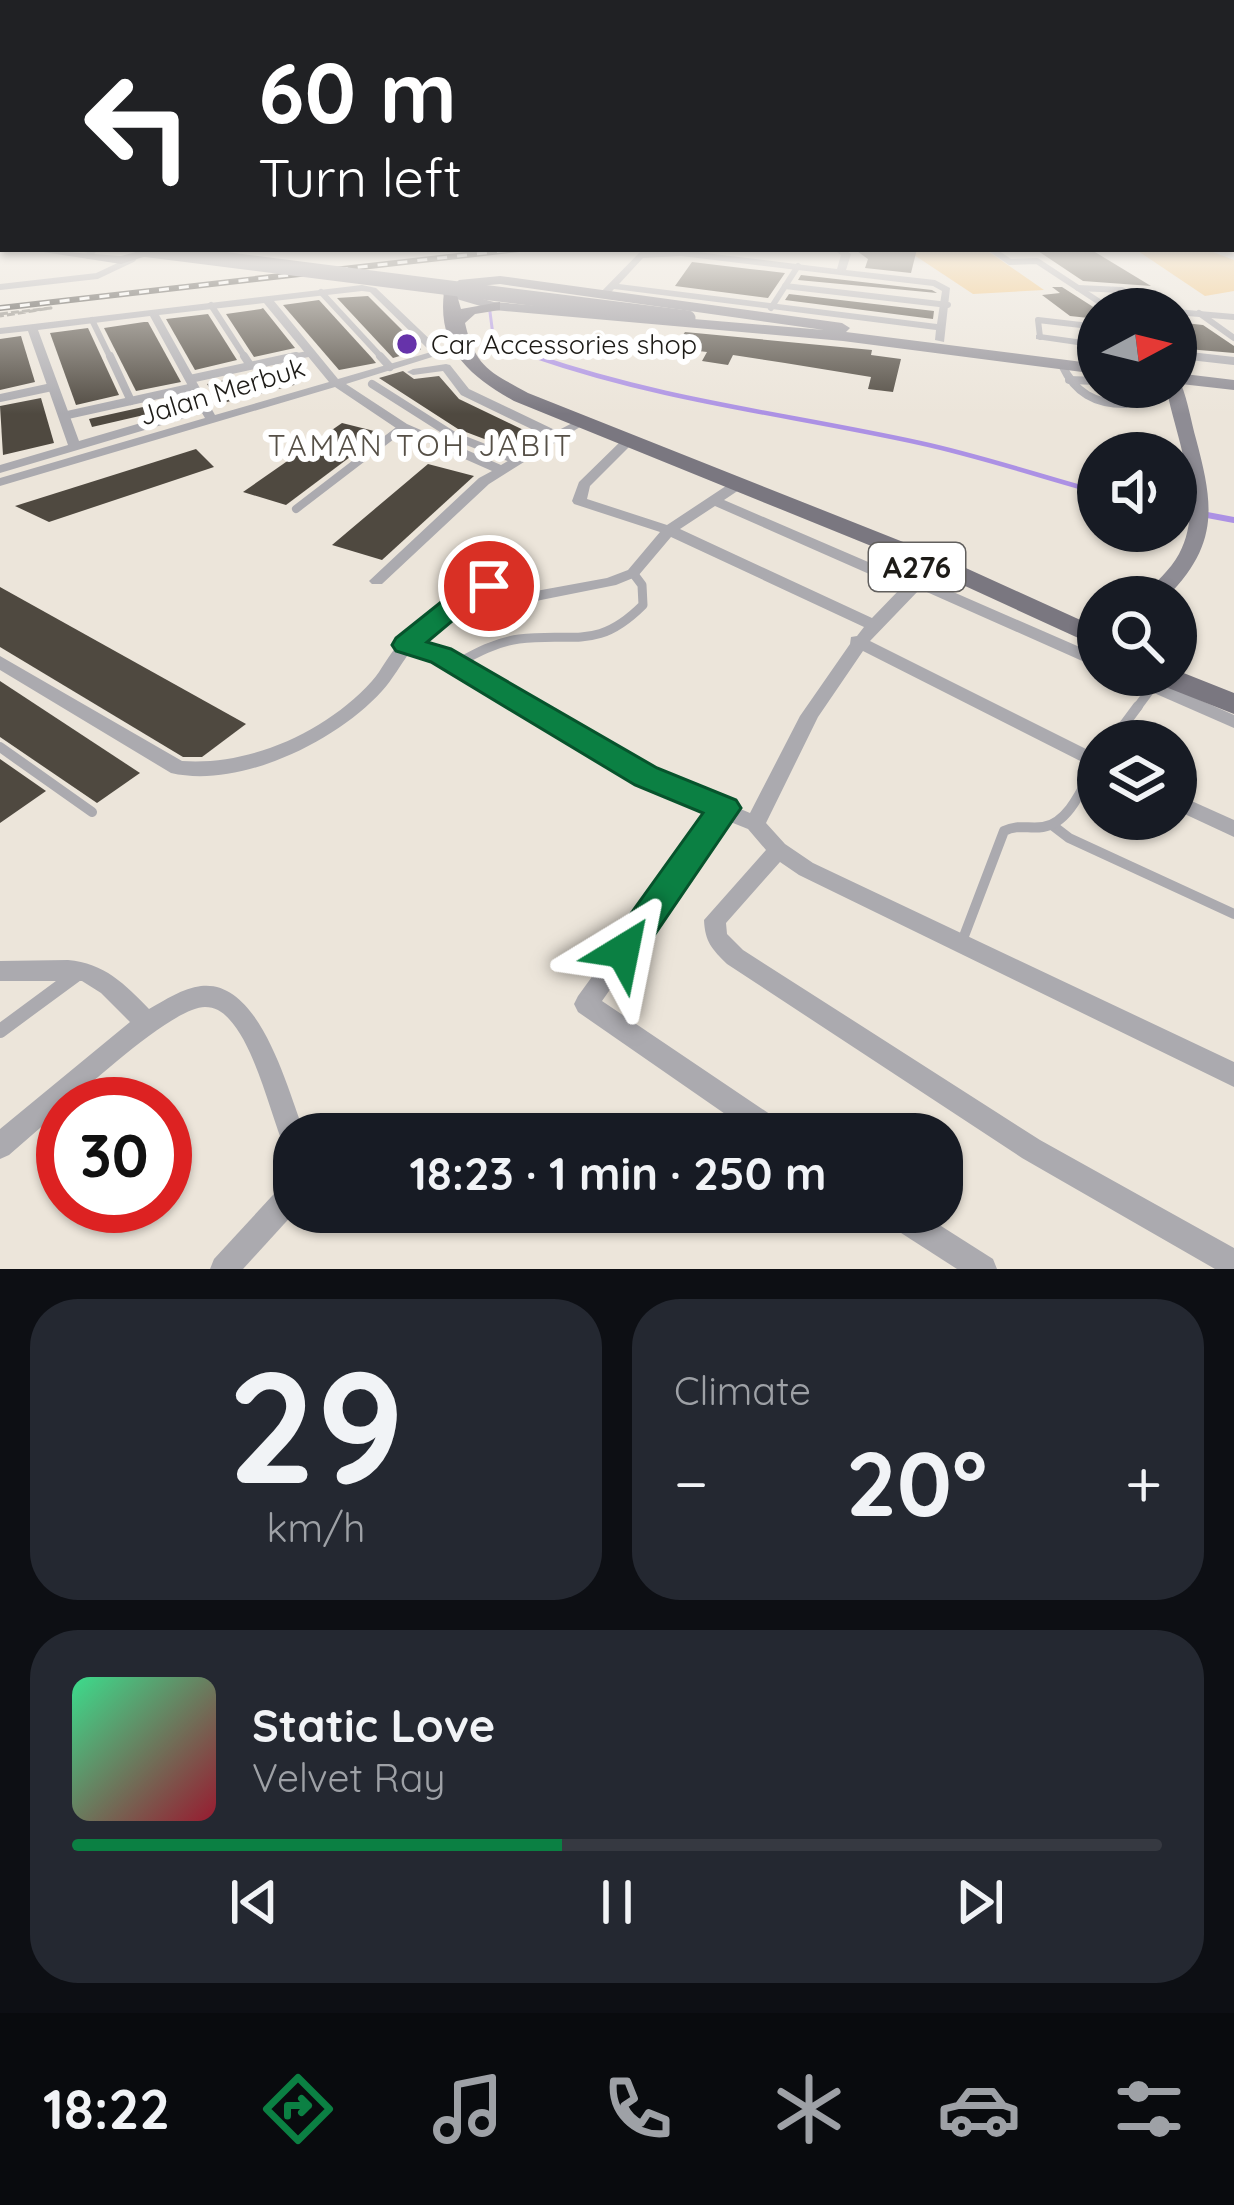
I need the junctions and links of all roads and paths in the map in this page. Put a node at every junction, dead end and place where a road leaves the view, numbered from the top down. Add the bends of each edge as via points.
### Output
1 (291, 295) edge
2 (324, 295) edge
3 (380, 295) edge
4 (450, 295) joint
5 (511, 295) edge
6 (540, 295) edge
7 (647, 295) edge
8 (779, 295) edge
9 (864, 295) edge
10 (945, 295) edge
11 (266, 298) junction
12 (211, 305) junction
13 (948, 305) junction
14 (494, 306) junction
15 (769, 311) junction
16 (1198, 312) joint
17 (153, 313) junction
18 (0, 315) edge
19 (690, 315) junction
20 (1234, 316) edge
21 (92, 320) junction
22 (458, 320) junction
23 (1077, 325) edge
24 (32, 328) junction
25 (0, 331) edge
26 (841, 332) junction
27 (941, 334) junction
28 (1040, 338) joint
29 (1234, 338) edge
30 (1077, 342) edge
31 (448, 350) junction
32 (308, 354) junction
33 (1197, 357) edge
34 (1077, 361) edge
35 (1234, 361) edge
36 (250, 365) junction
37 (391, 367) junction
38 (1077, 369) edge
39 (1065, 372) junction
40 (1077, 375) edge
41 (1234, 381) edge
42 (334, 382) junction
43 (192, 383) junction
44 (1197, 383) edge
45 (372, 384) junction
46 (1077, 384) edge
47 (1197, 385) edge
48 (52, 388) junction
49 (349, 392) junction
50 (0, 398) edge
51 (131, 401) junction
52 (1181, 408) edge
53 (209, 413) junction
54 (63, 416) junction
55 (582, 422) junction
56 (404, 427) junction
57 (557, 436) junction
58 (628, 441) junction
59 (75, 447) junction
60 (516, 460) junction
61 (0, 467) edge
62 (501, 470) junction
63 (0, 482) edge
64 (726, 494) junction
65 (296, 509) dead end
66 (669, 530) junction
67 (490, 562) dead end
68 (633, 573) junction
69 (924, 576) junction
70 (1180, 576) edge
71 (376, 581) dead end
72 (482, 586) junction
73 (1045, 614) junction
74 (1077, 619) edge
75 (874, 625) junction
76 (1077, 628) edge
77 (1077, 639) edge
78 (857, 641) junction
79 (406, 645) junction
80 (1077, 652) edge
81 (0, 662) edge
82 (456, 664) junction
83 (1197, 671) edge
84 (1222, 689) edge
85 (1197, 690) edge
86 (1149, 696) edge
87 (1194, 696) edge
88 (1234, 704) edge
89 (1129, 720) edge
90 (1234, 722) edge
91 (0, 747) edge
92 (1077, 752) edge
93 (1077, 793) edge
94 (724, 808) junction
95 (1197, 811) edge
96 (92, 812) dead end
97 (755, 824) junction
98 (1052, 825) junction
99 (1234, 829) edge
100 (778, 850) junction
101 (1234, 914) edge
102 (961, 944) junction
103 (85, 968) junction
104 (0, 971) edge
105 (148, 1025) junction
106 (0, 1031) edge
107 (1234, 1075) edge
108 (283, 1113) edge
109 (746, 1113) edge
110 (0, 1146) edge
111 (273, 1216) edge
112 (927, 1233) edge
113 (1234, 1264) edge
114 (224, 1269) edge
115 (983, 1269) edge

1 - 11 street
2 - 37 lane
3 - 31 street
4 - 14 main road
4 - 22 main road
5 - 19 main road, bridge
6 - 19 main road, bridge
7 - 15 main road
8 - 15 lane
9 - 13 lane
10 - 13 street
11 - 12 street
11 - 32 street
12 - 17 street
12 - 36 lane
13 - 27 street
14 - 22 main road
14 - 26 main road
15 - 26 main road
15 - 27 street
16 - 20 street
16 - 29 lane
17 - 21 street
17 - 43 street
18 - 18 path via 51,308
19 - 26 main road
21 - 24 street
21 - 51 lane
22 - 31 main road
23 - 28 lane via 1038,320
24 - 25 street
24 - 48 street
26 - 27 main road
26 - 39 main road
27 - 34 main road
28 - 30 street
31 - 37 street, Jalan Merbuk
31 - 55 main road, A276 via 492,381
32 - 36 lane
32 - 42 street
33 - 35 lane
36 - 43 lane
37 - 42 street, Jalan Merbuk
38 - 39 main road
39 - 40 lane
39 - 46 lane
41 - 44 main road
41 - 47 main road
42 - 49 street
42 - 53 street, Jalan Merbuk
43 - 51 lane
43 - 53 street
45 - 49 street
45 - 57 street via 446,367 465,392
45 - 60 lane via 454,436
48 - 50 lane
48 - 54 street
49 - 56 street
51 - 54 lane
52 - 70 main road via 1211,505 1208,532
53 - 59 street
53 - 63 street, Jalan Merbuk
54 - 59 street
55 - 57 street
55 - 58 main road, A276
56 - 62 street
56 - 65 lane
57 - 60 street
58 - 64 main road, A276
58 - 66 street via 584,485 579,501
59 - 61 street
60 - 62 street
62 - 71 street
64 - 66 street
64 - 69 main road, A276 via 751,496
66 - 68 street
66 - 75 street
67 - 72 street
68 - 72 street via 536,596
68 - 82 lane via 643,605 591,640 519,639
69 - 73 main road, A276
69 - 75 street
69 - 77 main road, A276
69 - 80 street
72 - 79 street
73 - 74 main road
73 - 76 main road, A276
75 - 78 street
78 - 92 street
78 - 97 street via 788,746
79 - 81 street via 379,684 324,727 233,769 203,773 178,768
79 - 82 street
82 - 94 street via 646,777
83 - 84 main road
85 - 88 main road
86 - 89 lane
87 - 90 street
91 - 96 lane
93 - 98 lane
94 - 97 street
94 - 109 street via 586,1004
95 - 99 street
97 - 100 street
98 - 101 lane
98 - 102 lane via 1004,831
100 - 102 street
100 - 113 street via 715,920 716,938 735,958 1031,1150
102 - 107 street
103 - 104 street
103 - 105 street
103 - 106 lane
105 - 108 street via 181,1002 222,999 242,1016
105 - 110 street
111 - 114 street
112 - 115 street

